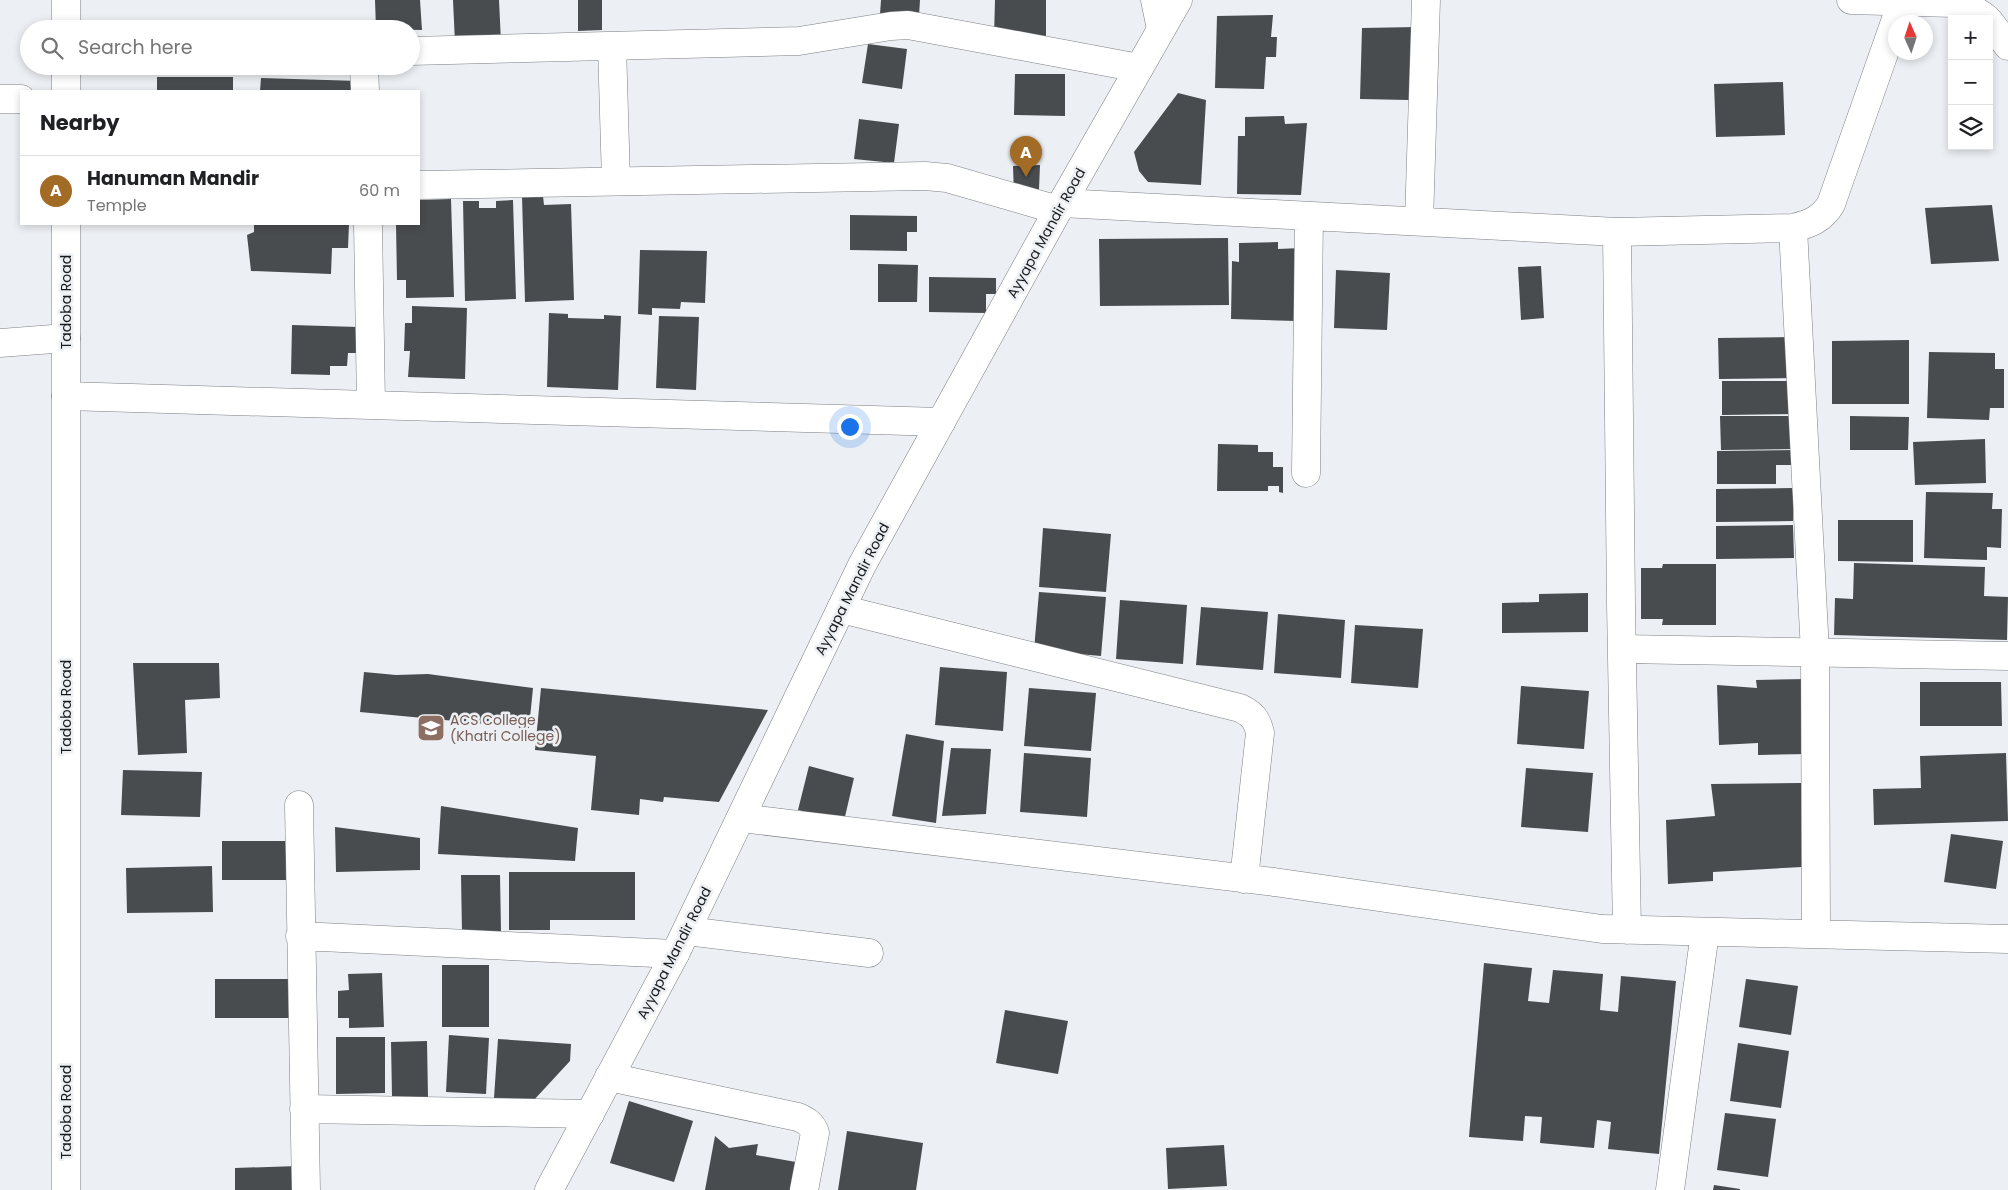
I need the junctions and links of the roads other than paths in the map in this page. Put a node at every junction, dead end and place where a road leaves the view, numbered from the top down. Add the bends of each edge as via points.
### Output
1 (66, 0) edge
2 (1155, 0) edge
3 (1178, 0) edge
4 (1426, 0) edge
5 (1851, 0) edge
6 (1902, 2) junction
7 (1982, 15) edge
8 (66, 20) edge
9 (1993, 26) edge
10 (1162, 29) junction
11 (612, 46) junction
12 (2008, 46) edge
13 (420, 51) edge
14 (1139, 68) junction
15 (66, 75) edge
16 (364, 75) edge
17 (66, 90) edge
18 (365, 90) edge
19 (0, 99) edge
20 (20, 99) edge
21 (616, 181) junction
22 (420, 185) edge
23 (1060, 206) junction
24 (1308, 216) junction
25 (1419, 222) junction
26 (66, 225) edge
27 (368, 225) edge
28 (1793, 228) junction
29 (1617, 232) junction
30 (66, 338) junction
31 (0, 343) edge
32 (66, 396) junction
33 (371, 405) junction
34 (941, 422) junction
35 (1306, 474) dead end
36 (841, 609) junction
37 (1622, 649) junction
38 (1815, 652) junction
39 (2008, 656) edge
40 (298, 805) dead end
41 (740, 818) junction
42 (1244, 879) junction
43 (1627, 930) junction
44 (1706, 932) junction
45 (1816, 934) junction
46 (300, 936) junction
47 (2008, 939) edge
48 (681, 942) junction
49 (869, 953) dead end
50 (609, 1077) junction
51 (304, 1109) junction
52 (590, 1114) junction
53 (66, 1190) edge
54 (306, 1190) edge
55 (549, 1190) edge
56 (804, 1190) edge
57 (1670, 1190) edge

1 - 8 street
2 - 10 street
3 - 10 street, Ayyapa Mandir Road
4 - 25 street
5 - 6 street
6 - 7 street via 1952,3 1967,6
6 - 28 street via 1831,204 1819,218
9 - 12 street
10 - 14 street, Ayyapa Mandir Road
11 - 13 street
11 - 14 street via 799,41 908,26
11 - 21 street
14 - 23 street, Ayyapa Mandir Road
15 - 17 street
16 - 18 street
19 - 20 street
21 - 22 street
21 - 23 street via 926,176 947,178
23 - 24 street
23 - 34 street, Ayyapa Mandir Road
24 - 25 street
24 - 35 street
25 - 29 street
26 - 30 street, Tadoba Road
27 - 33 street
28 - 29 street
28 - 38 street
29 - 37 street
30 - 31 street
30 - 32 street, Tadoba Road
32 - 33 street
32 - 53 street, Tadoba Road
33 - 34 street
34 - 36 street, Ayyapa Mandir Road
36 - 41 street, Ayyapa Mandir Road
36 - 42 street via 1240,708 1250,714 1257,721 1260,732
37 - 38 street
37 - 43 street
38 - 39 street
38 - 45 street
40 - 46 street
41 - 42 street
41 - 48 street, Ayyapa Mandir Road
42 - 43 street
43 - 44 street
44 - 45 street
44 - 57 street
45 - 47 street
46 - 48 street
46 - 51 street
48 - 49 street
48 - 50 street, Ayyapa Mandir Road
50 - 52 street, Ayyapa Mandir Road
50 - 56 street via 807,1121 815,1133
51 - 52 street
51 - 54 street
52 - 55 street, Ayyapa Mandir Road

